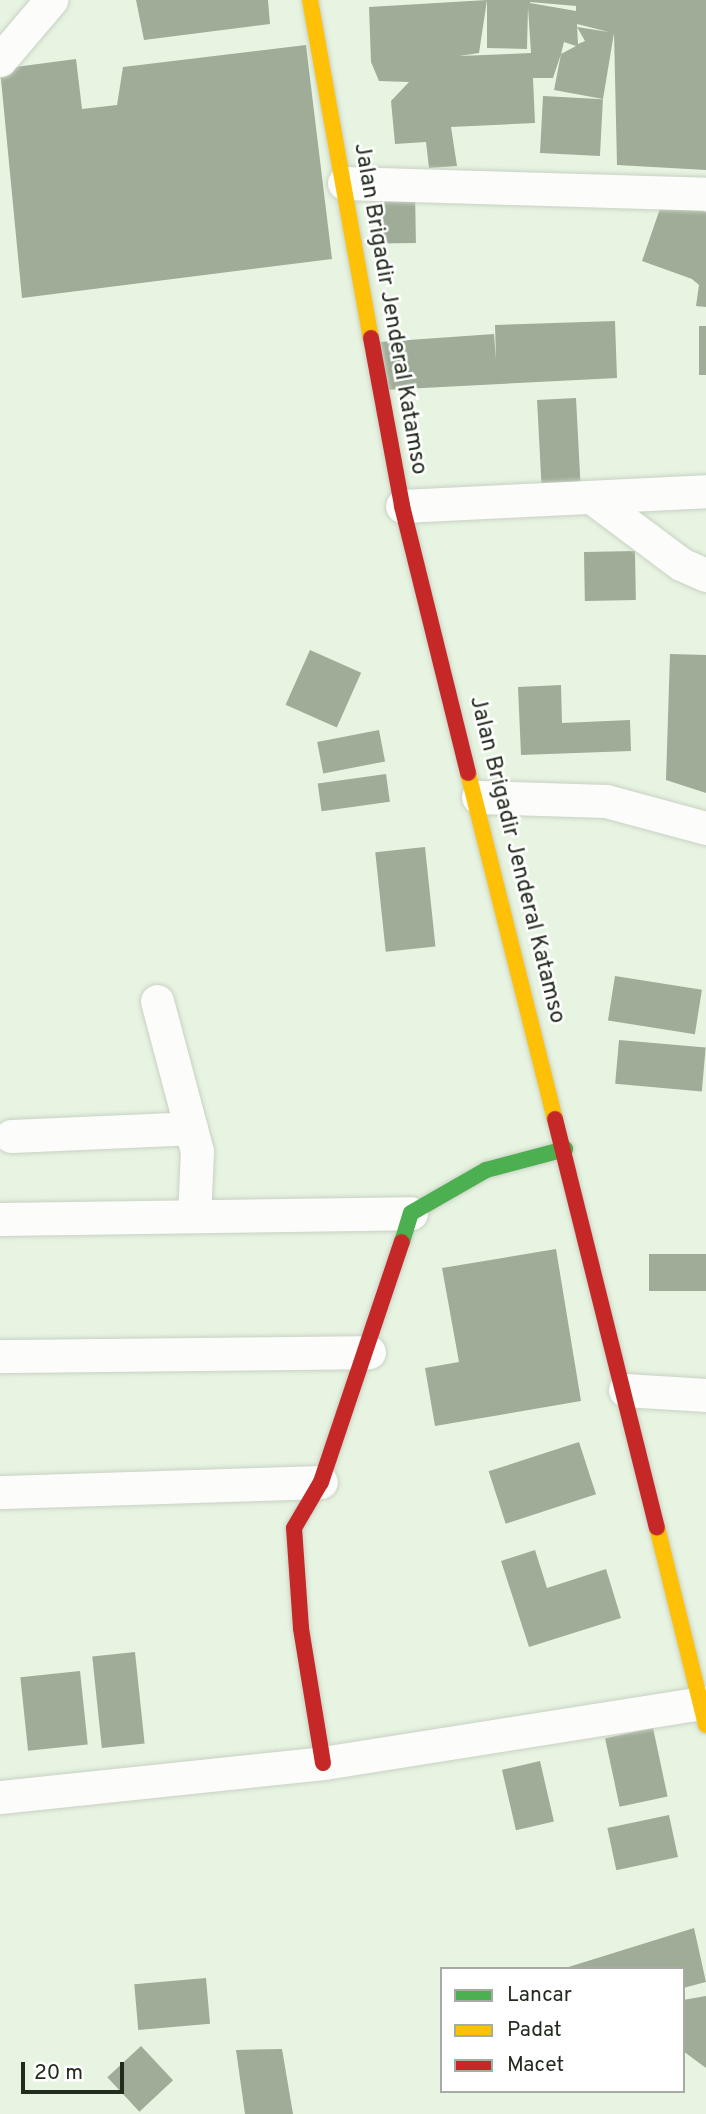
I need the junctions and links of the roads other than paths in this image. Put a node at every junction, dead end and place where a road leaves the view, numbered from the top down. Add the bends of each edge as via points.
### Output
1 (51, 0) edge
2 (310, 0) edge
3 (0, 60) edge
4 (344, 183) junction
5 (706, 194) edge
6 (706, 491) edge
7 (594, 499) junction
8 (402, 506) junction
9 (706, 575) edge
10 (478, 797) junction
11 (706, 828) edge
12 (157, 1001) dead end
13 (191, 1128) junction
14 (11, 1136) dead end
15 (565, 1149) junction
16 (411, 1213) junction
17 (194, 1216) junction
18 (0, 1219) edge
19 (369, 1352) junction
20 (0, 1356) edge
21 (625, 1390) junction
22 (706, 1395) edge
23 (321, 1482) junction
24 (0, 1492) edge
25 (704, 1710) edge
26 (323, 1763) junction
27 (0, 1797) edge

1 - 3 street
2 - 4 main road, Jalan Brigadir Jenderal Katamso
4 - 5 street
4 - 8 main road, Jalan Brigadir Jenderal Katamso
6 - 7 street
7 - 8 street
7 - 9 street via 681,564
8 - 10 main road, Jalan Brigadir Jenderal Katamso
10 - 11 street via 606,801
10 - 15 main road, Jalan Brigadir Jenderal Katamso
12 - 13 street
13 - 14 street
13 - 17 street via 197,1151
15 - 16 main road via 486,1170
15 - 21 main road, Jalan Brigadir Jenderal Katamso
16 - 17 street
16 - 19 main road
17 - 18 street
19 - 20 street
19 - 23 main road
21 - 22 street
21 - 25 main road, Jalan Brigadir Jenderal Katamso
23 - 24 street
23 - 26 main road via 295,1528 301,1628
25 - 26 street
26 - 27 street

